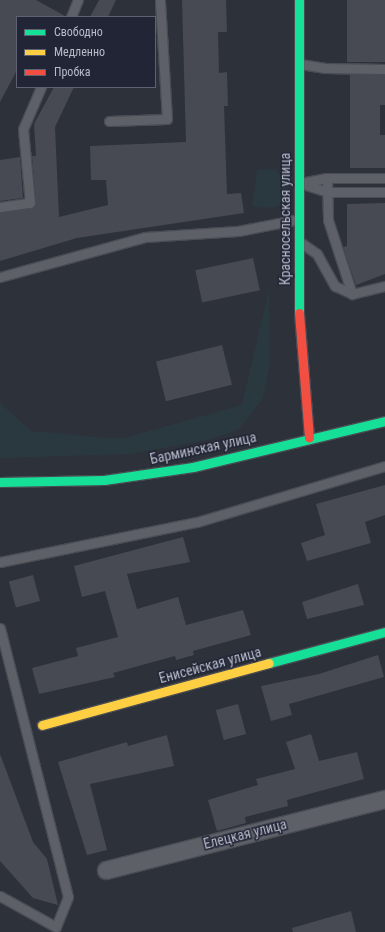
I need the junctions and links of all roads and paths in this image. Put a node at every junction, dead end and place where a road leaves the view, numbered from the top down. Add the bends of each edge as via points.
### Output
1 (78, 0) edge
2 (160, 0) edge
3 (299, 0) edge
4 (71, 16) edge
5 (300, 64) junction
6 (385, 69) edge
7 (41, 88) edge
8 (109, 121) dead end
9 (327, 178) junction
10 (385, 178) edge
11 (300, 183) junction
12 (328, 192) junction
13 (385, 192) edge
14 (0, 208) edge
15 (299, 219) junction
16 (299, 241) junction
17 (0, 277) edge
18 (385, 286) edge
19 (352, 294) junction
20 (385, 421) edge
21 (309, 438) junction
22 (385, 466) edge
23 (0, 482) edge
24 (0, 562) edge
25 (0, 628) edge
26 (385, 632) edge
27 (42, 725) dead end
28 (385, 799) edge
29 (106, 870) dead end
30 (0, 896) edge
31 (57, 930) edge

1 - 4 lane
2 - 8 lane via 167,119
3 - 5 street, Красносельская улица
5 - 6 lane via 324,68
5 - 11 street, Красносельская улица
7 - 14 lane via 23,129 30,203
9 - 10 lane
9 - 11 lane
9 - 12 lane
11 - 12 lane
11 - 15 street, Красносельская улица
12 - 13 lane
12 - 19 lane via 328,220
15 - 16 street, Красносельская улица
15 - 17 lane via 238,231 145,237
16 - 19 lane via 318,254 335,286
16 - 21 street, Красносельская улица via 299,330
18 - 19 lane
20 - 21 street, Барминская улица
21 - 23 street, Барминская улица via 193,467 104,480
22 - 24 lane via 197,522
25 - 31 lane via 68,897
26 - 27 street, Енисейская улица
28 - 29 street, Елецкая улица
30 - 31 lane

